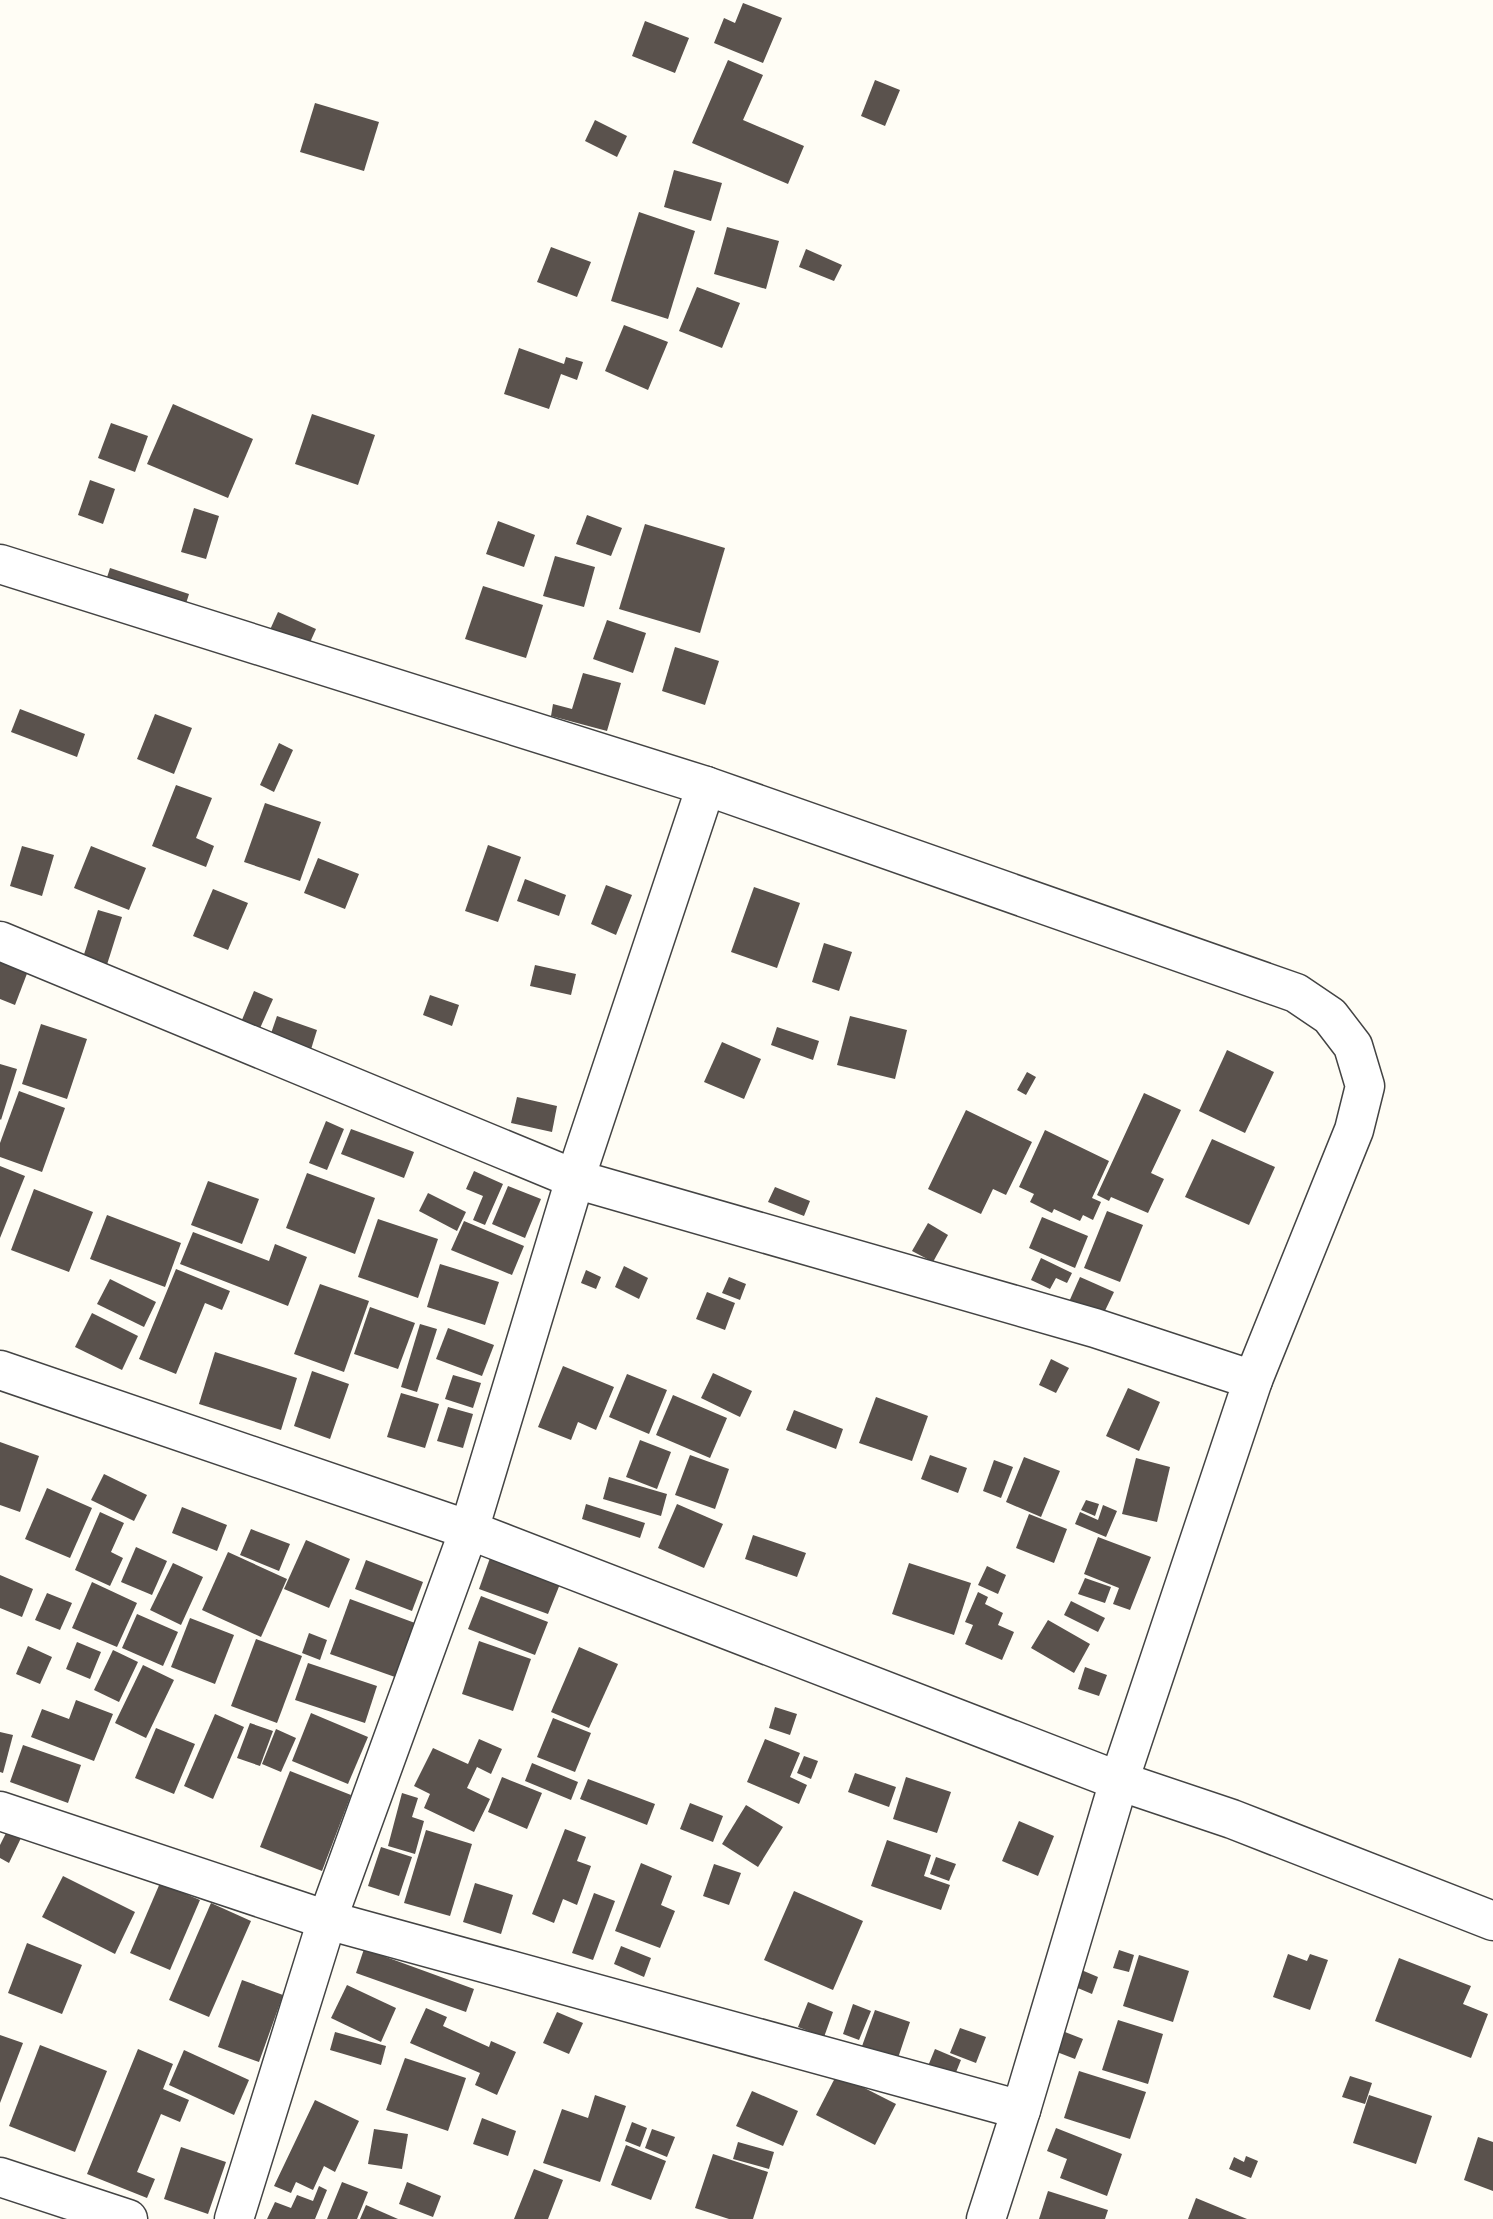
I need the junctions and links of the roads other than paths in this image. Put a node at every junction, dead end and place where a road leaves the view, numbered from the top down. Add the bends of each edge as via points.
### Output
1 (3, 575) edge
2 (706, 786) junction
3 (0, 940) edge
4 (575, 1179) junction
5 (0, 1370) edge
6 (1253, 1380) junction
7 (469, 1530) junction
8 (1119, 1780) junction
9 (0, 1811) edge
10 (327, 1920) junction
11 (1493, 1921) edge
12 (1021, 2110) junction
13 (0, 2177) edge
14 (128, 2219) edge
15 (234, 2219) edge
16 (986, 2219) edge

1 - 2 street
2 - 4 street
2 - 6 street via 1296,993 1330,1016 1353,1046 1365,1086 1354,1130
3 - 4 street
4 - 6 street via 1094,1328
4 - 7 street
5 - 7 street
6 - 8 street
7 - 8 street
7 - 10 street
8 - 11 street
8 - 12 street
9 - 10 street
10 - 12 street
10 - 15 street
12 - 16 street
13 - 14 street

